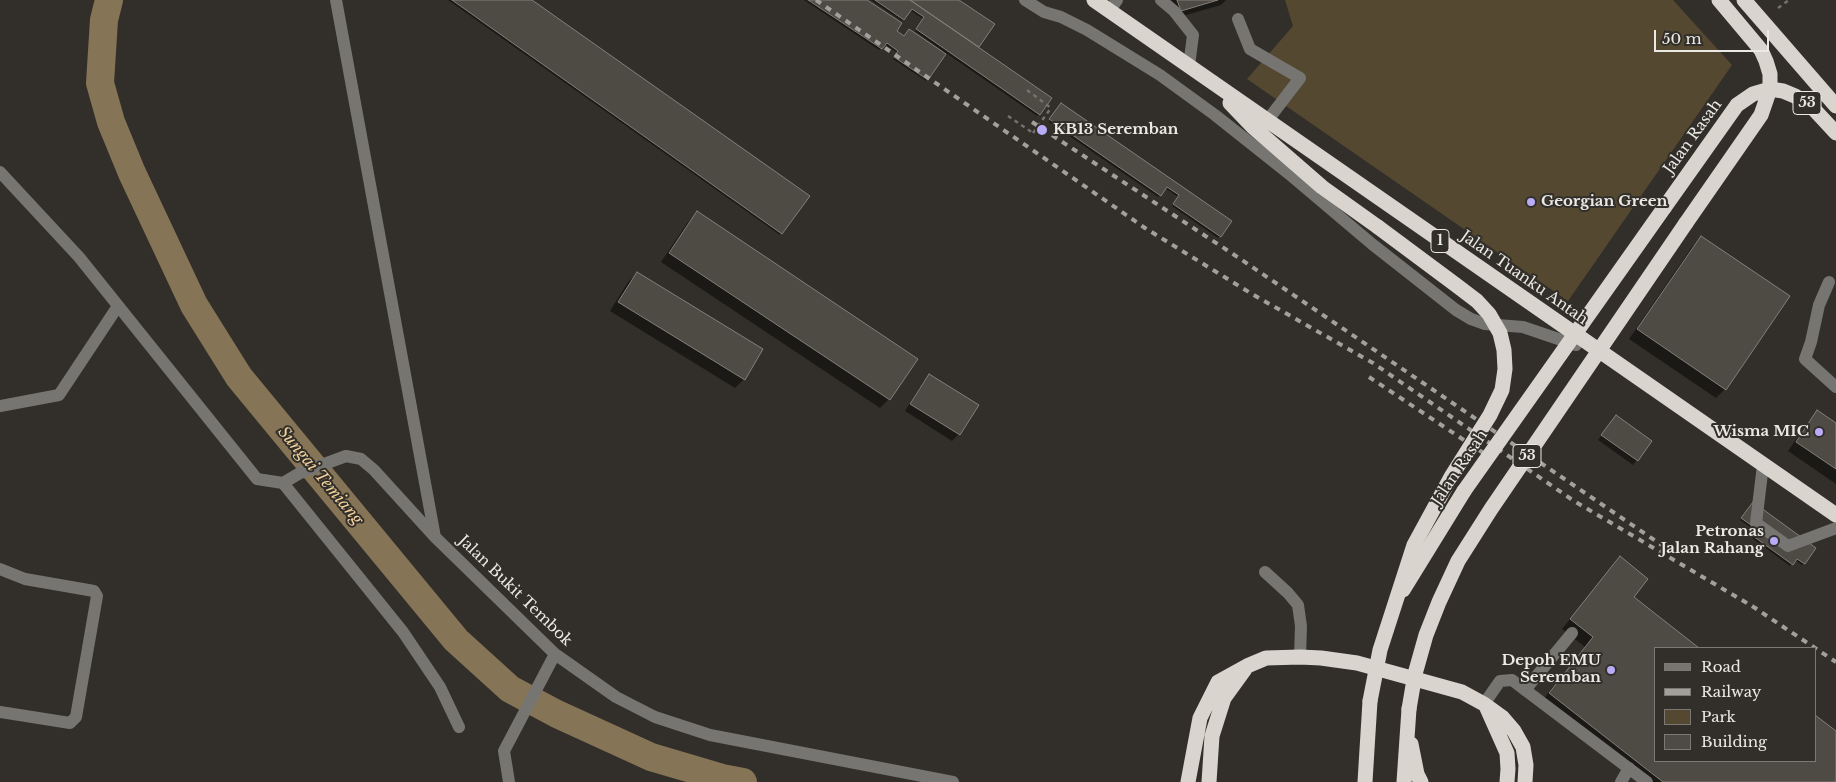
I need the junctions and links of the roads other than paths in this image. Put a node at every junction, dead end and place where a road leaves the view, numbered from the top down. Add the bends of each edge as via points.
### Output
1 (336, 0) edge
2 (1025, 0) edge
3 (1094, 0) edge
4 (1161, 0) edge
5 (1719, 0) edge
6 (1744, 0) edge
7 (1114, 5) edge
8 (1238, 19) dead end
9 (1195, 71) junction
10 (1770, 89) junction
11 (1836, 106) edge
12 (1268, 121) junction
13 (1836, 133) edge
14 (1, 175) edge
15 (1829, 282) dead end
16 (118, 306) junction
17 (1612, 361) junction
18 (1836, 387) edge
19 (0, 406) edge
20 (1763, 465) junction
21 (283, 483) junction
22 (1836, 515) edge
23 (1836, 528) edge
24 (435, 537) junction
25 (0, 569) edge
26 (1265, 572) dead end
27 (1394, 604) junction
28 (1572, 633) dead end
29 (555, 654) junction
30 (1300, 657) junction
31 (1247, 666) junction
32 (1525, 690) junction
33 (1484, 704) junction
34 (0, 712) edge
35 (1408, 726) junction
36 (459, 727) dead end
37 (1629, 768) junction
38 (509, 782) edge
39 (953, 782) edge
40 (1188, 782) edge
41 (1210, 782) edge
42 (1364, 782) edge
43 (1404, 782) edge
44 (1421, 782) edge
45 (1507, 782) edge
46 (1525, 782) edge
47 (1621, 782) edge
48 (1647, 782) edge

1 - 24 street
2 - 17 street via 1044,12 1087,30 1184,92 1456,310 1485,324 1523,327 1579,345
3 - 7 highway, Jalan Tuanku Antah / 1
4 - 9 street via 1192,35
5 - 10 highway, 53 via 1761,50 1770,74
6 - 11 highway
7 - 9 highway, Jalan Tuanku Antah / 1
8 - 12 street via 1250,50 1300,78
9 - 12 highway, Jalan Tuanku Antah / 1
9 - 27 highway, bridge via 1322,187 1477,301 1500,333 1505,369 1502,390 1414,545
10 - 13 highway, 53 via 1783,90 1810,105
10 - 27 highway, Jalan Rasah / 53, bridge via 1752,94 1737,105 1464,491
10 - 35 highway, 53, bridge via 1761,115 1458,561 1426,635 1415,674
12 - 17 highway, Jalan Tuanku Antah / 1
14 - 16 street via 79,257
15 - 18 street via 1819,305 1805,359
16 - 19 street via 59,395
16 - 21 street via 257,479
17 - 20 highway, Jalan Tuanku Antah / 1
20 - 22 highway, Jalan Tuanku Antah / 1
20 - 23 street via 1756,523 1788,546
21 - 24 street, Jalan Bukit Tembok via 326,462 346,456 361,459
21 - 36 street via 404,632 440,688
24 - 29 street, Jalan Bukit Tembok
25 - 34 street via 25,579 94,590 97,596 76,717 70,723
26 - 30 street via 1298,605
27 - 42 highway, Jalan Rasah / 53, bridge via 1380,650 1370,701
28 - 32 street
29 - 38 street via 504,751
29 - 39 street, Jalan Bukit Tembok via 616,697 655,717 710,736
30 - 31 highway via 1266,658
30 - 33 highway via 1366,665 1462,692
31 - 40 highway via 1218,682 1200,718
31 - 41 highway via 1224,698 1212,736
32 - 33 street via 1512,680 1500,681
32 - 37 street
33 - 45 highway via 1507,753
33 - 46 highway via 1502,717 1523,747
35 - 43 highway, 53
35 - 44 highway
37 - 47 street
37 - 48 street

